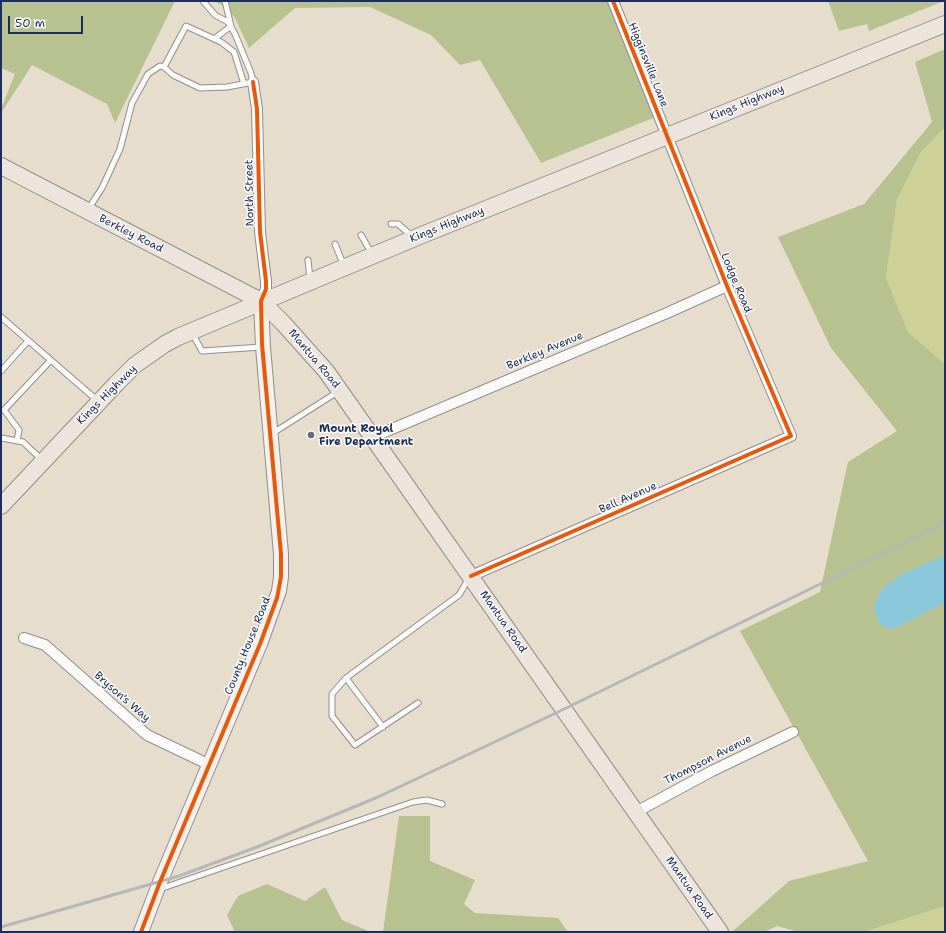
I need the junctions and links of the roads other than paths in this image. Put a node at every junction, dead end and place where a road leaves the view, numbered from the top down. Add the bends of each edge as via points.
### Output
1 (203, 1) edge
2 (225, 1) edge
3 (613, 1) edge
4 (945, 24) edge
5 (230, 26) junction
6 (214, 39) junction
7 (164, 67) junction
8 (248, 83) junction
9 (667, 136) junction
10 (1, 166) edge
11 (87, 211) junction
12 (391, 224) dead end
13 (361, 234) dead end
14 (415, 238) junction
15 (335, 244) dead end
16 (373, 255) junction
17 (308, 260) dead end
18 (344, 267) junction
19 (311, 281) junction
20 (727, 286) junction
21 (261, 301) junction
22 (1, 317) edge
23 (192, 331) junction
24 (28, 341) junction
25 (262, 347) junction
26 (50, 360) junction
27 (1, 371) edge
28 (340, 390) junction
29 (99, 402) junction
30 (2, 412) edge
31 (270, 434) junction
32 (791, 436) joint
33 (373, 437) junction
34 (1, 438) edge
35 (17, 441) junction
36 (43, 461) junction
37 (1, 506) edge
38 (471, 576) junction
39 (24, 638) dead end
40 (346, 678) junction
41 (418, 703) dead end
42 (383, 727) junction
43 (793, 732) dead end
44 (210, 765) junction
45 (442, 804) dead end
46 (636, 812) junction
47 (157, 890) junction
48 (141, 932) edge
49 (720, 932) edge

1 - 5 lane via 215,15 228,22
2 - 5 lane
3 - 9 street, Higginsville Lane
4 - 9 main road, Kings Highway
5 - 6 lane
5 - 8 lane via 251,73
6 - 7 lane via 186,26
6 - 8 lane via 234,52
7 - 8 lane via 173,75 200,88
7 - 11 lane via 160,66 148,74 132,103 120,149 102,188
8 - 21 street, North Street via 257,109 260,232 266,281
9 - 14 main road, Kings Highway
9 - 20 street, Lodge Road
10 - 11 main road, Berkley Road
11 - 21 main road, Berkley Road
12 - 14 lane via 398,224
13 - 16 lane
14 - 16 main road, Kings Highway
15 - 18 lane
16 - 18 main road, Kings Highway
17 - 19 lane
18 - 19 main road, Kings Highway
19 - 21 main road, Kings Highway
20 - 32 street, Lodge Road
20 - 33 street, Berkley Avenue
21 - 23 main road, Kings Highway
21 - 25 street, County House Road
21 - 28 main road, Mantua Road via 326,371
22 - 24 lane
23 - 25 lane via 202,351
23 - 29 main road, Kings Highway via 166,344 135,366
24 - 26 lane
24 - 27 lane
25 - 31 street, County House Road
26 - 29 lane
26 - 30 lane
28 - 31 lane
28 - 33 main road, Mantua Road
29 - 36 main road, Kings Highway
30 - 35 lane via 20,430
31 - 44 street, County House Road via 281,554 279,591
32 - 38 street, Bell Avenue
33 - 38 main road, Mantua Road
34 - 35 lane
35 - 36 lane via 22,442
36 - 37 main road, Kings Highway
38 - 40 lane via 459,595
38 - 46 main road, Mantua Road
39 - 44 street, Bryson's Way via 45,645 147,735
40 - 42 lane
40 - 42 lane via 332,694 332,716 355,745
41 - 42 lane
43 - 46 street, Thompson Avenue via 712,771
44 - 47 street, County House Road
45 - 47 lane via 427,800 413,802
46 - 49 main road, Mantua Road
47 - 48 street, County House Road

